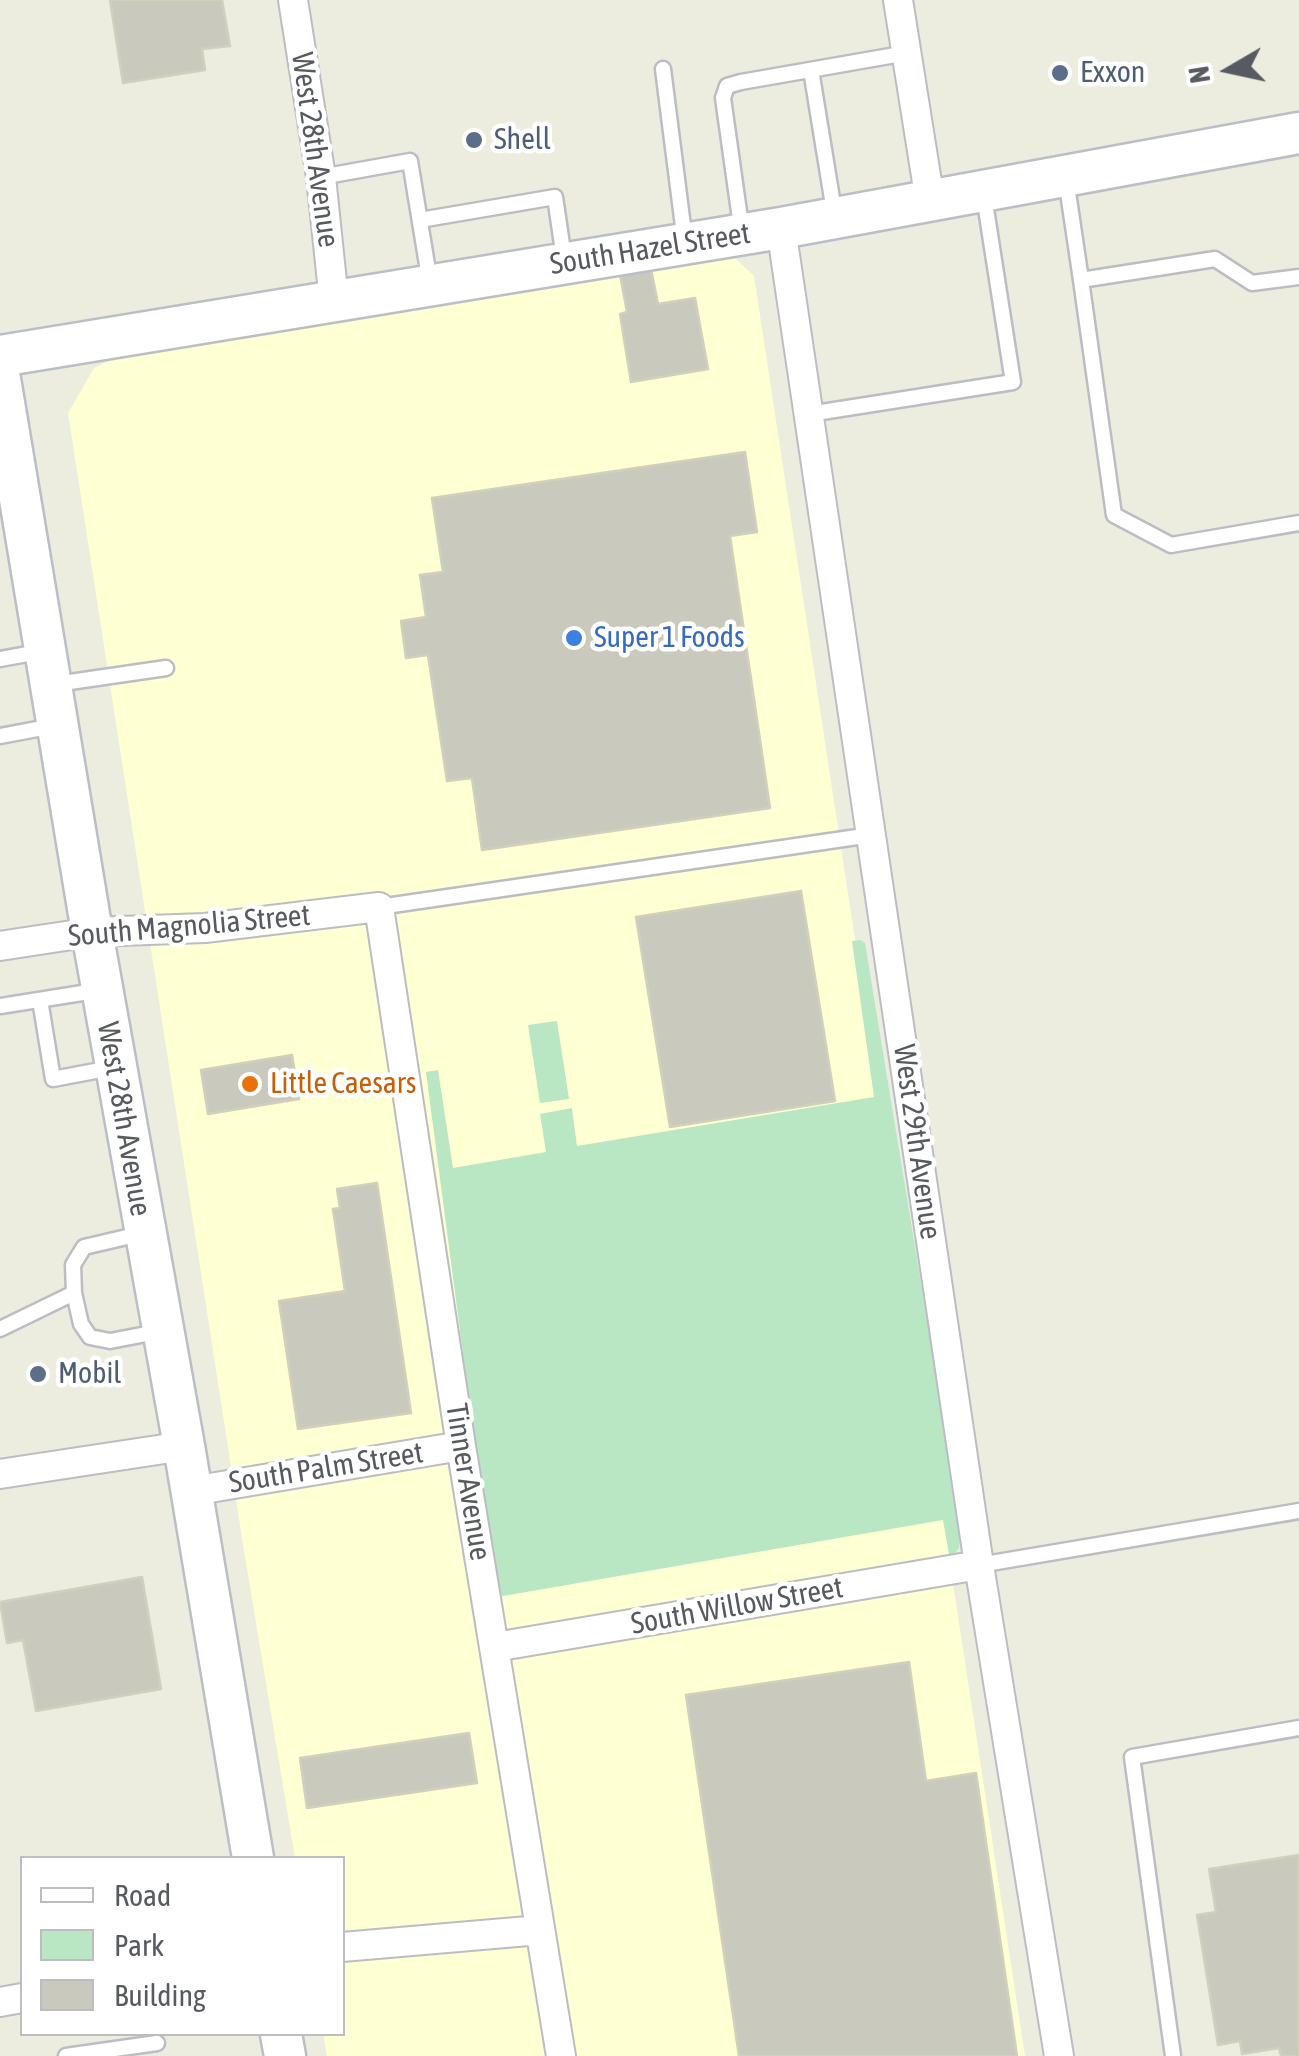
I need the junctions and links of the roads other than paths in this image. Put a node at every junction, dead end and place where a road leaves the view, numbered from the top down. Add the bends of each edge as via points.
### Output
1 (293, 0) edge
2 (898, 0) edge
3 (907, 53) junction
4 (663, 69) dead end
5 (811, 70) junction
6 (1299, 134) edge
7 (1066, 176) junction
8 (321, 178) junction
9 (983, 191) junction
10 (930, 200) junction
11 (835, 218) junction
12 (420, 220) junction
13 (762, 231) junction
14 (686, 243) junction
15 (564, 263) junction
16 (1299, 277) edge
17 (1082, 280) junction
18 (430, 285) junction
19 (334, 301) junction
20 (0, 356) edge
21 (0, 379) edge
22 (808, 414) junction
23 (1299, 523) edge
24 (0, 659) edge
25 (48, 668) junction
26 (166, 668) dead end
27 (57, 726) junction
28 (0, 736) edge
29 (871, 835) junction
30 (379, 907) junction
31 (92, 932) junction
32 (0, 946) edge
33 (102, 990) junction
34 (40, 1000) junction
35 (0, 1006) edge
36 (115, 1068) junction
37 (144, 1233) junction
38 (74, 1294) junction
39 (0, 1329) edge
40 (163, 1331) junction
41 (184, 1446) junction
42 (461, 1446) junction
43 (0, 1474) edge
44 (192, 1491) junction
45 (1299, 1511) edge
46 (979, 1565) junction
47 (495, 1647) junction
48 (1299, 1728) edge
49 (253, 1856) edge
50 (540, 1930) junction
51 (345, 1947) edge
52 (157, 2044) edge
53 (66, 2056) edge
54 (561, 2056) edge
55 (1059, 2056) edge
56 (1173, 2056) edge

1 - 8 street, West 28th Avenue
2 - 3 street
3 - 5 lane
3 - 10 street
4 - 14 lane
5 - 11 lane
5 - 13 lane via 727,86 723,98
6 - 7 main road, South Hazel Street
7 - 9 main road, South Hazel Street
7 - 17 lane
8 - 12 lane via 410,161
8 - 19 street, West 28th Avenue
9 - 10 main road, South Hazel Street
9 - 22 lane via 1013,382
10 - 11 main road, South Hazel Street
11 - 13 main road, South Hazel Street
12 - 15 lane via 555,197
12 - 18 lane
13 - 14 main road, South Hazel Street
13 - 22 street, West 29th Avenue
14 - 15 main road, South Hazel Street
15 - 18 main road, South Hazel Street
16 - 17 lane via 1252,283 1214,259
17 - 23 lane via 1114,515 1172,546
18 - 19 main road, South Hazel Street
19 - 20 main road, South Hazel Street
21 - 25 main road, West 28th Avenue
22 - 29 street, West 29th Avenue
24 - 25 lane
25 - 26 lane
25 - 27 main road, West 28th Avenue
27 - 28 lane
27 - 31 main road, West 28th Avenue
29 - 30 lane
29 - 46 street, West 29th Avenue
30 - 31 street, South Magnolia Street via 205,928
30 - 42 street, Tinner Avenue
31 - 32 street, South Magnolia Street
31 - 33 main road, West 28th Avenue
33 - 34 lane
33 - 36 main road, West 28th Avenue
34 - 35 lane
34 - 36 lane via 53,1079
36 - 37 main road, West 28th Avenue
37 - 38 lane via 84,1247 72,1265
37 - 40 main road, West 28th Avenue
38 - 39 lane
38 - 40 lane via 90,1338
40 - 41 main road, West 28th Avenue
41 - 43 street
41 - 44 main road, West 28th Avenue
42 - 44 street, South Palm Street
42 - 47 street, Tinner Avenue
44 - 49 main road, West 28th Avenue
45 - 46 lane
46 - 47 street, South Willow Street
46 - 55 street, West 29th Avenue
47 - 50 street, Tinner Avenue
48 - 56 lane via 1132,1757
50 - 51 street
50 - 54 street, Tinner Avenue
52 - 53 lane

